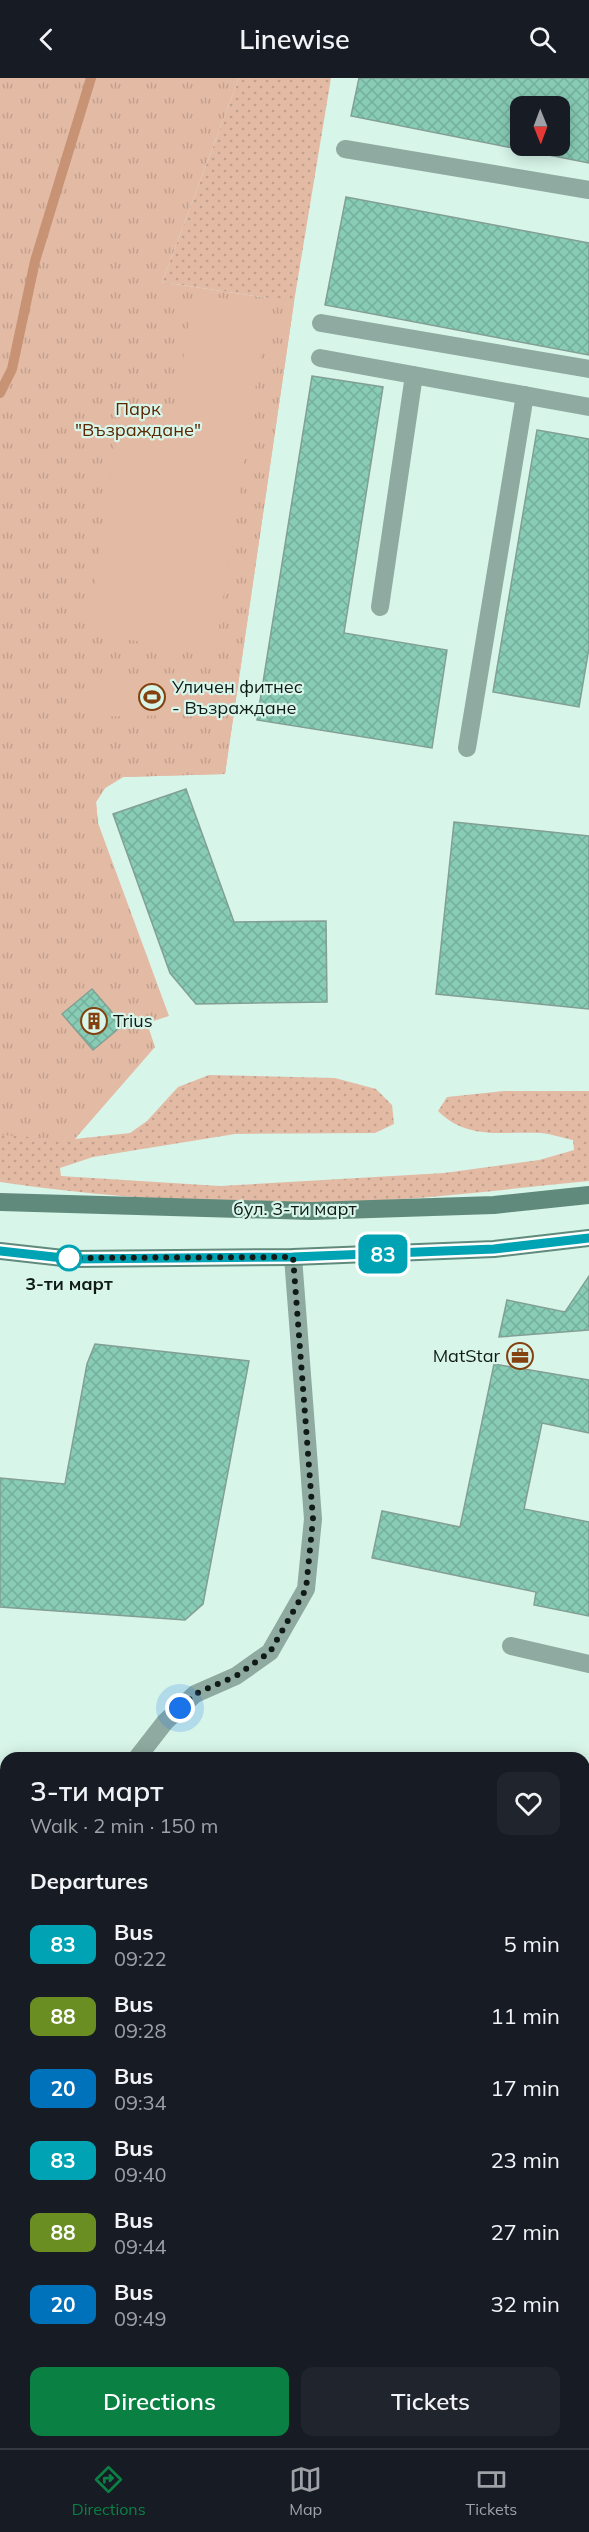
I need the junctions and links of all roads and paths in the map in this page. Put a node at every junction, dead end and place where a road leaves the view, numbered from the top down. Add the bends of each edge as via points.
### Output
1 (345, 149) dead end
2 (589, 190) edge
3 (321, 323) dead end
4 (320, 358) dead end
5 (589, 369) edge
6 (414, 375) junction
7 (525, 395) junction
8 (589, 406) edge
9 (380, 607) dead end
10 (467, 748) dead end
11 (589, 1195) edge
12 (0, 1202) edge
13 (589, 1238) edge
14 (0, 1251) edge
15 (293, 1257) junction
16 (511, 1646) dead end
17 (589, 1664) edge
18 (142, 1752) edge

1 - 2 street
3 - 5 street
4 - 6 street
6 - 7 street
6 - 9 street
7 - 8 street
7 - 10 street
11 - 12 street, бул. 3-ти март via 494,1205 310,1211
13 - 15 street via 494,1249
14 - 15 street via 72,1259
15 - 18 street via 313,1519 306,1589 270,1652 236,1676 195,1694 165,1722
16 - 17 street

